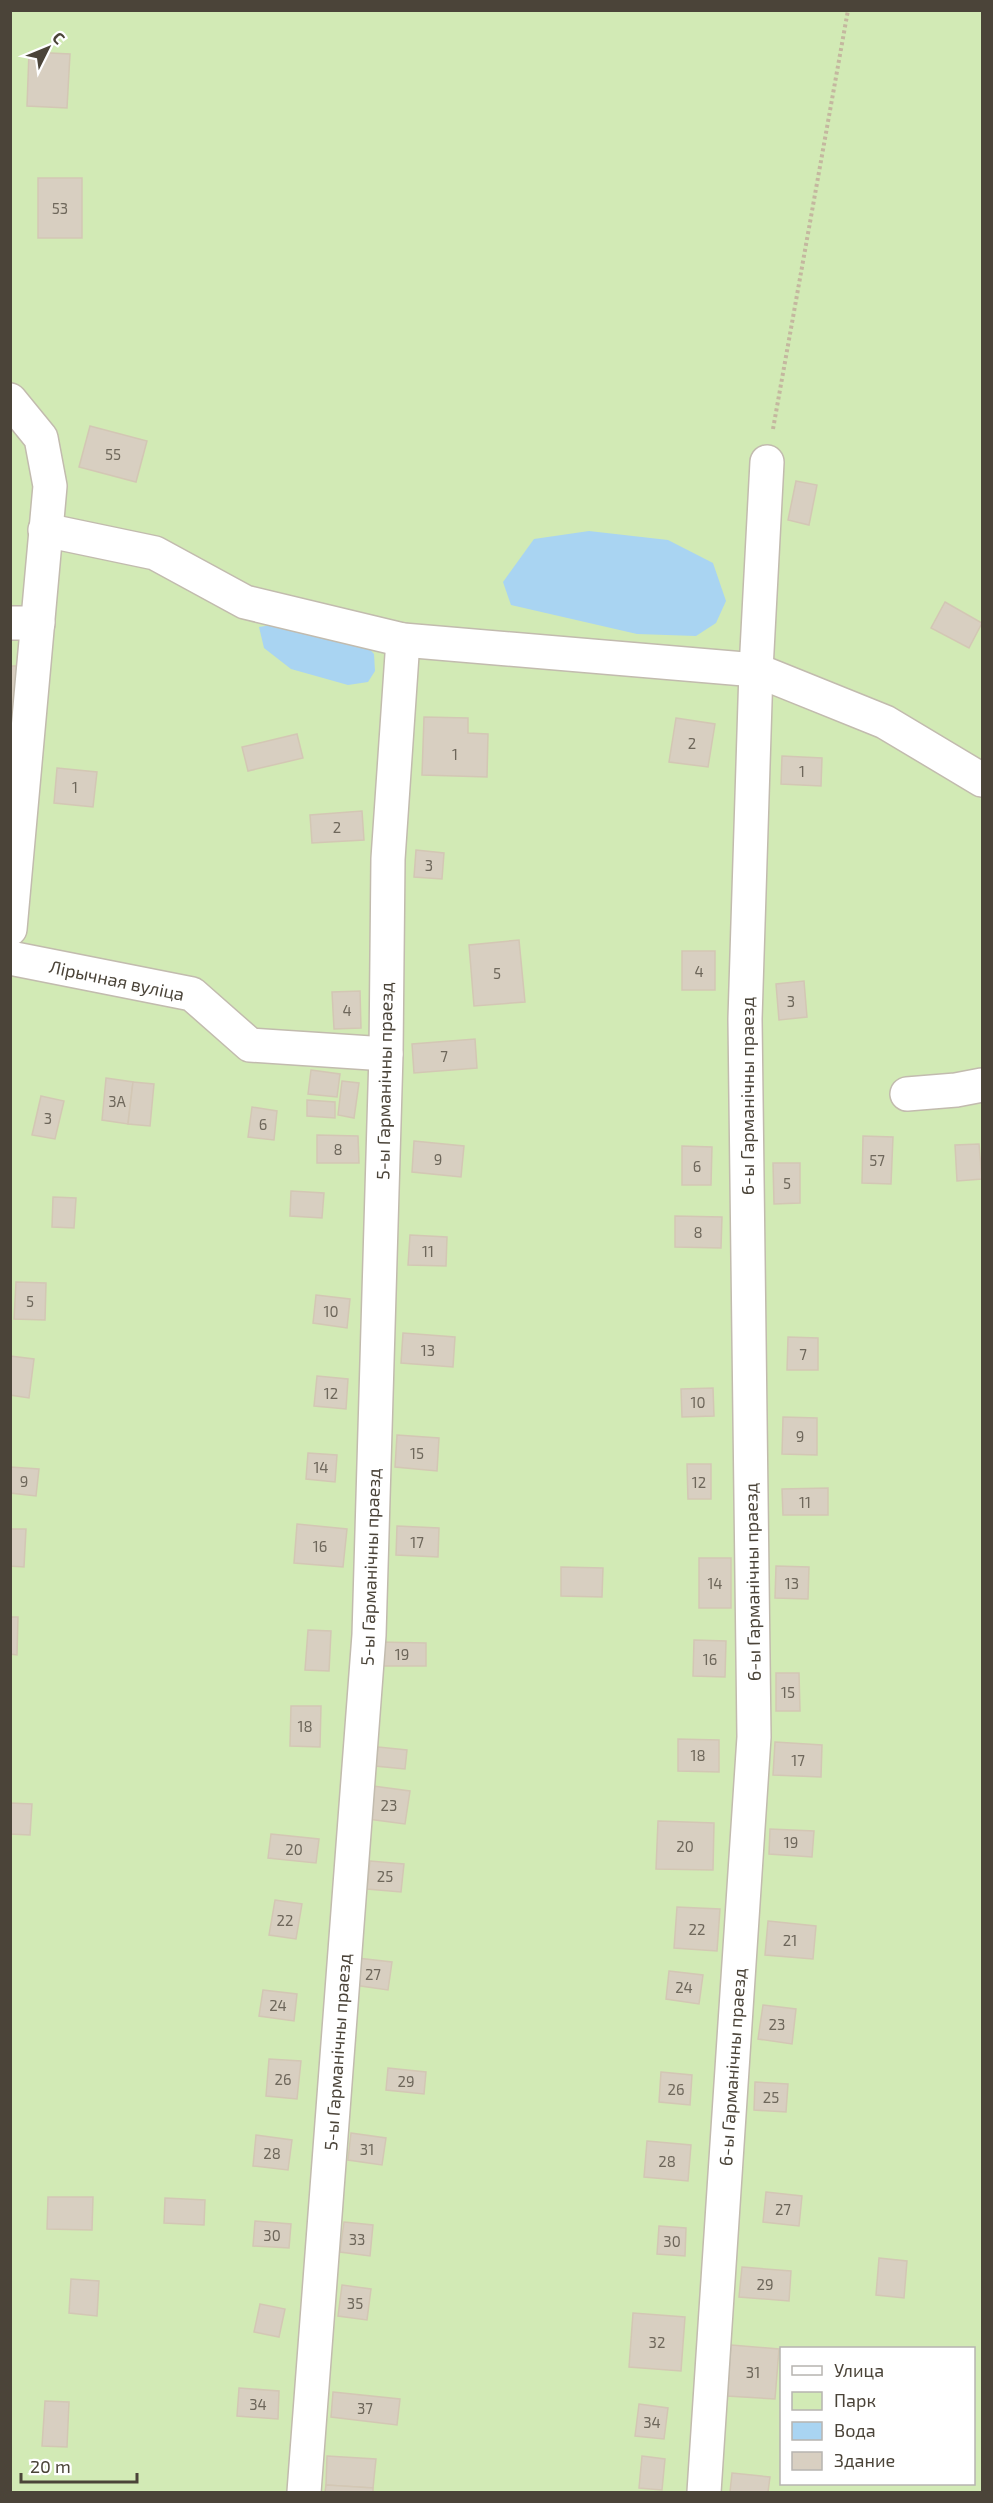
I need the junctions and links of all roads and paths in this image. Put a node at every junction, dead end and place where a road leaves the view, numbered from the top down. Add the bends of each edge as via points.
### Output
1 (848, 10) edge
2 (10, 400) edge
3 (767, 462) joint
4 (45, 530) junction
5 (24, 623) edge
6 (403, 640) junction
7 (756, 670) junction
8 (982, 780) edge
9 (10, 929) edge
10 (10, 958) edge
11 (386, 1054) junction
12 (982, 1085) edge
13 (907, 1094) dead end
14 (304, 2493) edge
15 (704, 2493) edge

1 - 3 path
2 - 4 lane via 41,438 50,486
3 - 7 lane, 6-ы Гарманічны праезд
4 - 5 lane
4 - 6 lane via 155,553 245,602
5 - 9 lane
6 - 7 lane
6 - 11 lane, 5-ы Гарманічны праезд via 388,859
7 - 8 lane via 885,722
7 - 15 lane, 6-ы Гарманічны праезд via 745,1019 754,1737
10 - 11 lane, Лірычная вуліца via 192,994 250,1045
11 - 14 lane, 5-ы Гарманічны праезд via 369,1635
12 - 13 lane

